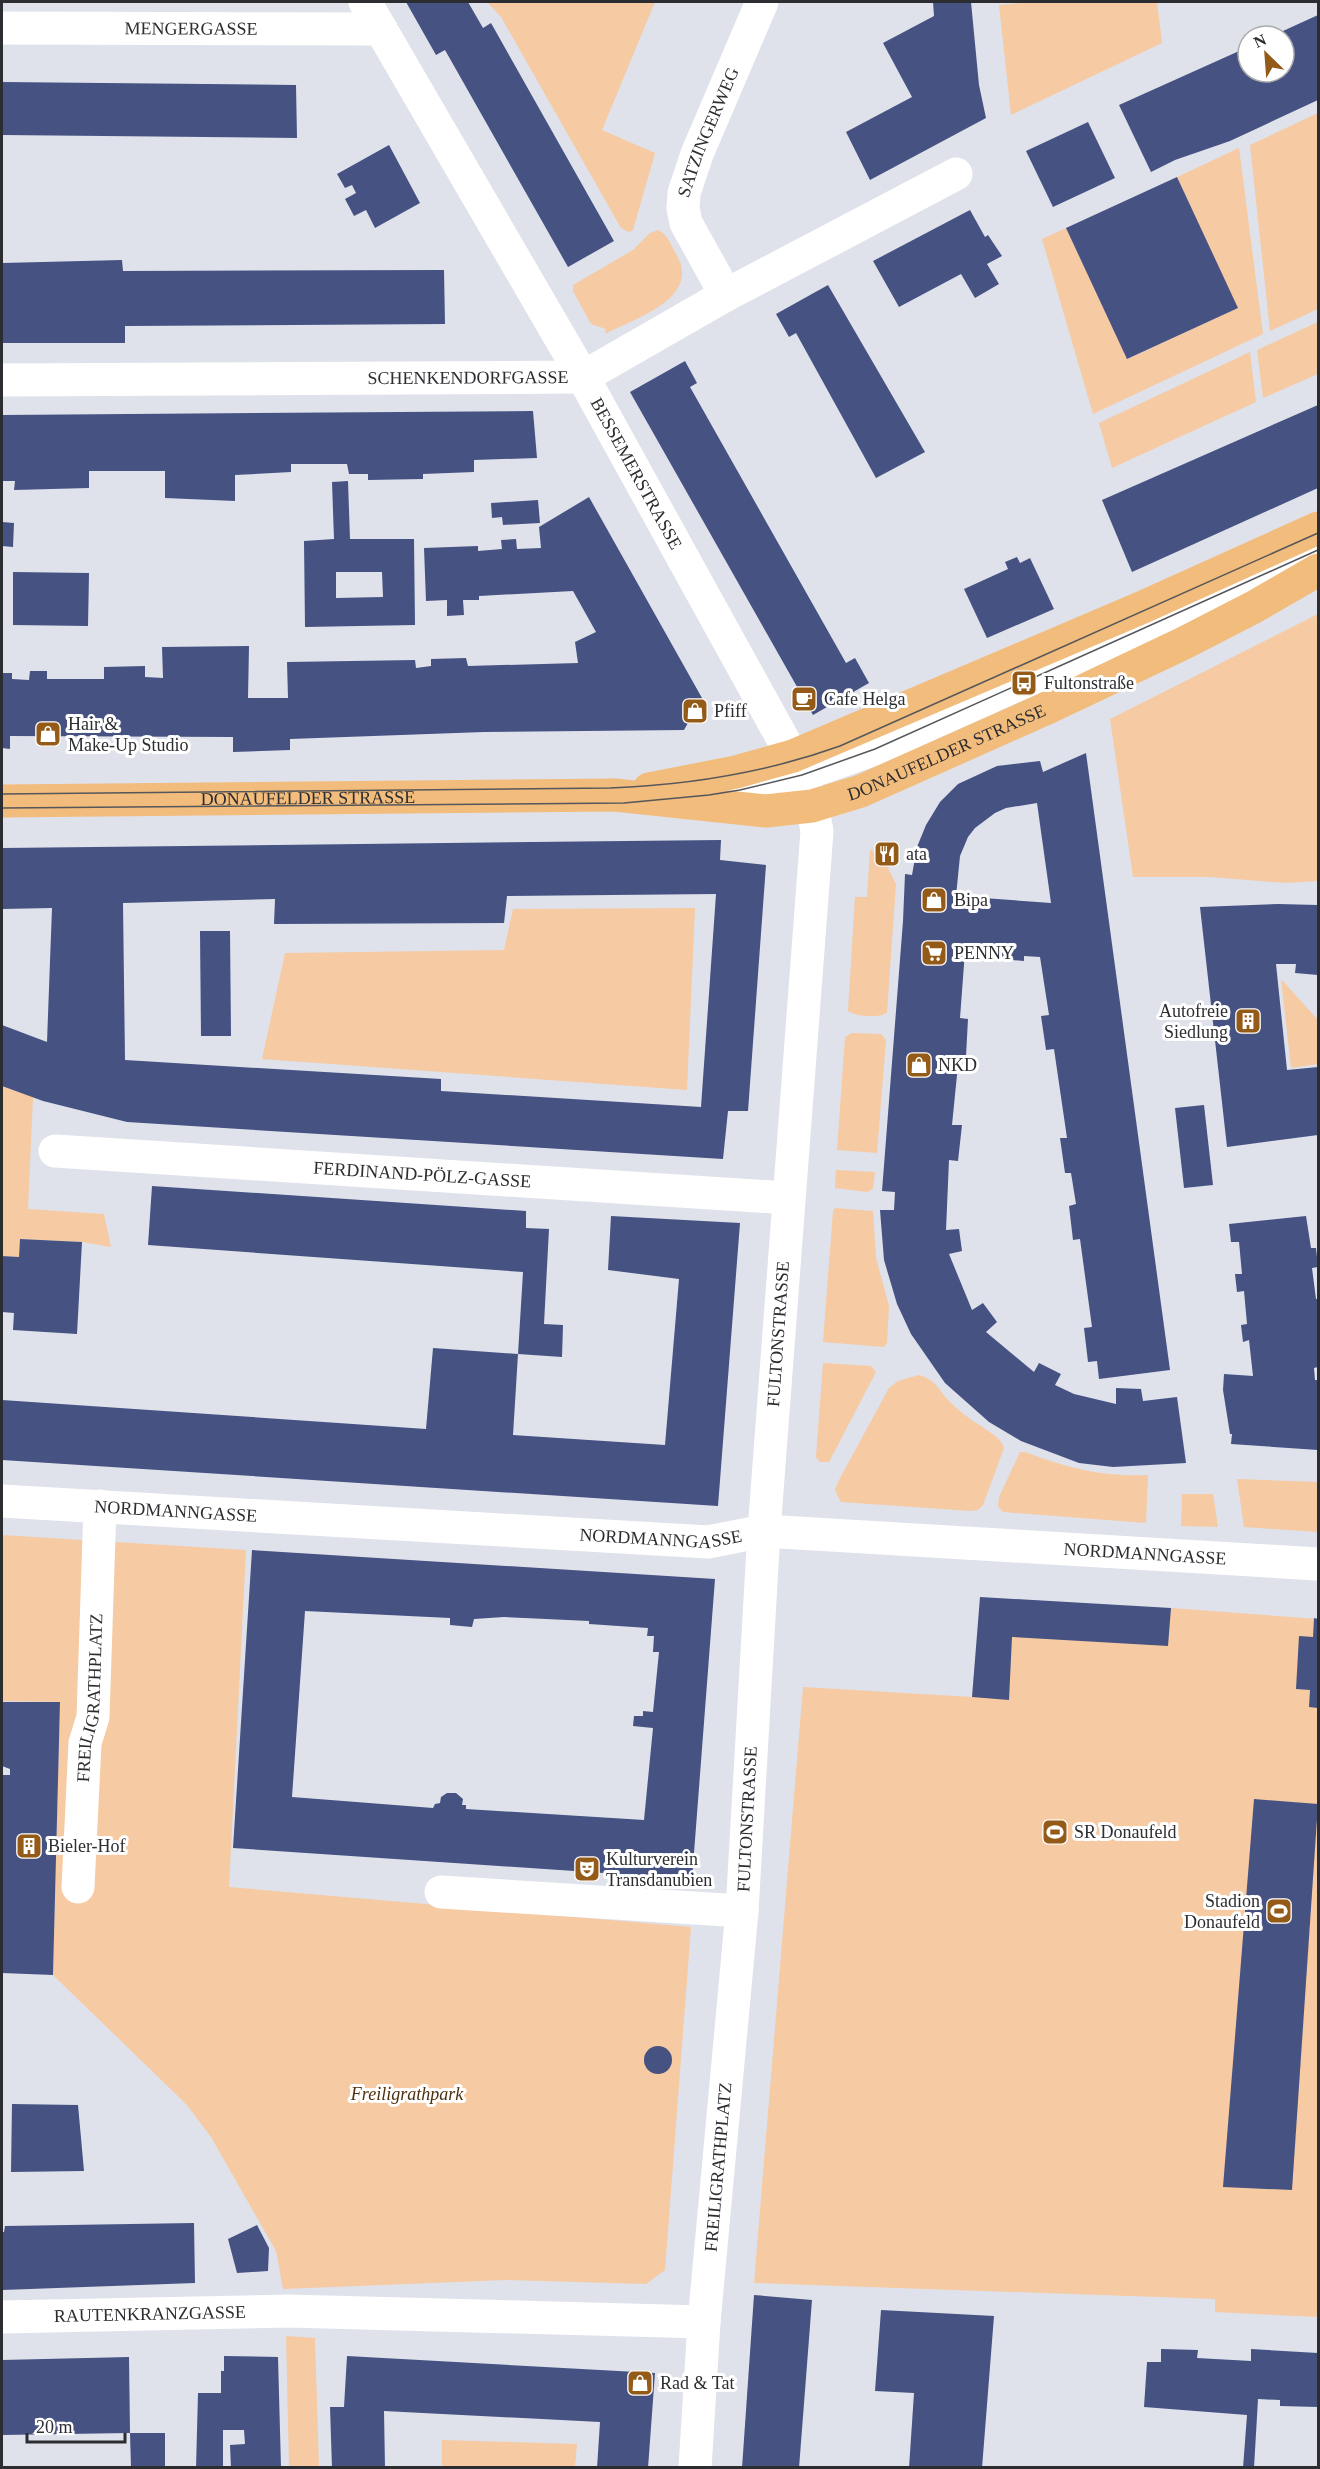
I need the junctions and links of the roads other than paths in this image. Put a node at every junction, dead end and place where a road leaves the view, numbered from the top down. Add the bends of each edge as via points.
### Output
1 (762, 2) edge
2 (373, 15) edge
3 (2, 28) edge
4 (956, 174) dead end
5 (726, 295) junction
6 (583, 377) junction
7 (2, 380) edge
8 (1318, 528) edge
9 (1318, 550) edge
10 (1318, 570) edge
11 (797, 764) junction
12 (615, 795) junction
13 (2, 801) edge
14 (812, 806) junction
15 (55, 1151) dead end
16 (788, 1198) junction
17 (2, 1501) edge
18 (100, 1506) junction
19 (764, 1532) junction
20 (1318, 1563) edge
21 (78, 1887) dead end
22 (441, 1892) dead end
23 (742, 1911) junction
24 (2, 2318) edge
25 (704, 2322) junction
26 (694, 2468) edge

1 - 5 street, SATZINGERWEG via 684,193 686,223
2 - 3 street, MENGERGASSE
2 - 6 street, BESSEMERSTRASSE
4 - 5 street, SCHENKENDORFGASSE
5 - 6 street, SCHENKENDORFGASSE
6 - 7 street, SCHENKENDORFGASSE
6 - 11 street, BESSEMERSTRASSE
8 - 11 main road, DONAUFELDER STRASSE
9 - 11 street, DONAUFELDER STRASSE via 875,749
10 - 14 main road, DONAUFELDER STRASSE via 1194,638 1045,709 861,791
11 - 12 main road, DONAUFELDER STRASSE
11 - 14 street, FULTONSTRASSE
12 - 13 main road, DONAUFELDER STRASSE
12 - 14 main road, DONAUFELDER STRASSE via 766,811
14 - 16 street, FULTONSTRASSE via 817,831
15 - 16 street, FERDINAND-PÖLZ-GASSE
16 - 19 street, FULTONSTRASSE
17 - 18 street, NORDMANNGASSE
18 - 19 street, NORDMANNGASSE via 708,1542
18 - 21 street, FREILIGRATHPLATZ via 93,1717 85,1743
19 - 20 street, NORDMANNGASSE
19 - 23 street, FULTONSTRASSE
22 - 23 street
23 - 25 street, FREILIGRATHPLATZ
24 - 25 street, RAUTENKRANZGASSE via 301,2311
25 - 26 street

